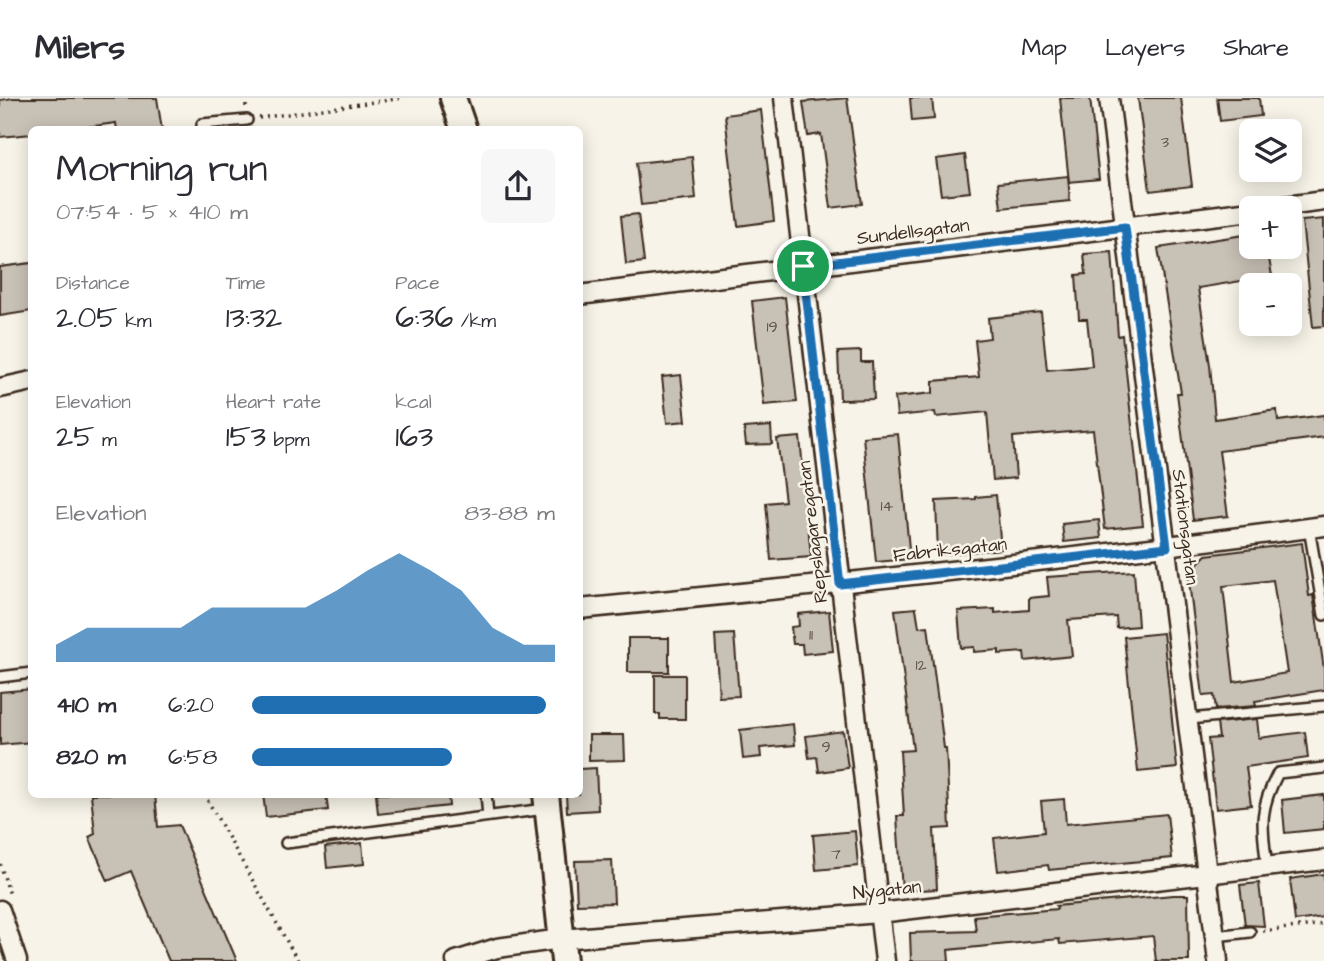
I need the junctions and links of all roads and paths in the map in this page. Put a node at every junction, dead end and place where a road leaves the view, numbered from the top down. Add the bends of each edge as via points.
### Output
1 (403, 98) edge
2 (453, 98) edge
3 (784, 98) edge
4 (1109, 98) edge
5 (247, 120) joint
6 (202, 126) edge
7 (463, 126) edge
8 (1324, 201) edge
9 (1302, 204) edge
10 (1239, 213) edge
11 (1125, 227) junction
12 (803, 266) junction
13 (583, 294) edge
14 (28, 383) edge
15 (0, 387) edge
16 (1317, 527) edge
17 (1167, 547) junction
18 (840, 584) junction
19 (583, 609) edge
20 (1324, 615) edge
21 (28, 674) edge
22 (0, 677) edge
23 (1324, 706) edge
24 (1189, 719) junction
25 (1324, 768) edge
26 (206, 798) edge
27 (486, 798) edge
28 (546, 801) edge
29 (488, 816) junction
30 (286, 843) dead end
31 (1324, 860) edge
32 (1267, 867) junction
33 (1209, 875) junction
34 (0, 910) edge
35 (879, 913) junction
36 (1324, 924) edge
37 (1250, 932) joint
38 (1215, 936) junction
39 (563, 950) edge
40 (17, 961) edge
41 (298, 961) edge
42 (456, 961) edge
43 (885, 961) edge
44 (1218, 961) edge

1 - 5 path
2 - 7 street
3 - 12 street, Repslagaregatan
4 - 11 street, Stationsgatan
5 - 6 lane
8 - 9 street
10 - 11 street, Sundellsgatan
11 - 12 street, Sundellsgatan
11 - 17 street, Stationsgatan
12 - 13 street, Sundellsgatan
12 - 18 street, Repslagaregatan
14 - 15 street
16 - 17 street, Fabriksgatan
16 - 20 lane
17 - 18 street, Fabriksgatan
17 - 24 street, Stationsgatan
18 - 19 street, Fabriksgatan
18 - 35 street, Repslagaregatan
21 - 22 lane
23 - 24 lane
24 - 33 street, Stationsgatan
25 - 32 lane via 1278,773 1268,790 1261,816
26 - 41 path
27 - 29 lane
28 - 29 lane
28 - 39 street
29 - 30 lane
31 - 32 street, Nygatan
32 - 33 street, Nygatan
33 - 35 street, Nygatan
33 - 38 street, Stationsgatan
34 - 40 street
35 - 39 street, Nygatan
35 - 43 street, Repslagaregatan
36 - 37 path
37 - 38 lane
38 - 44 street, Stationsgatan
39 - 42 street, Nygatan via 497,948

